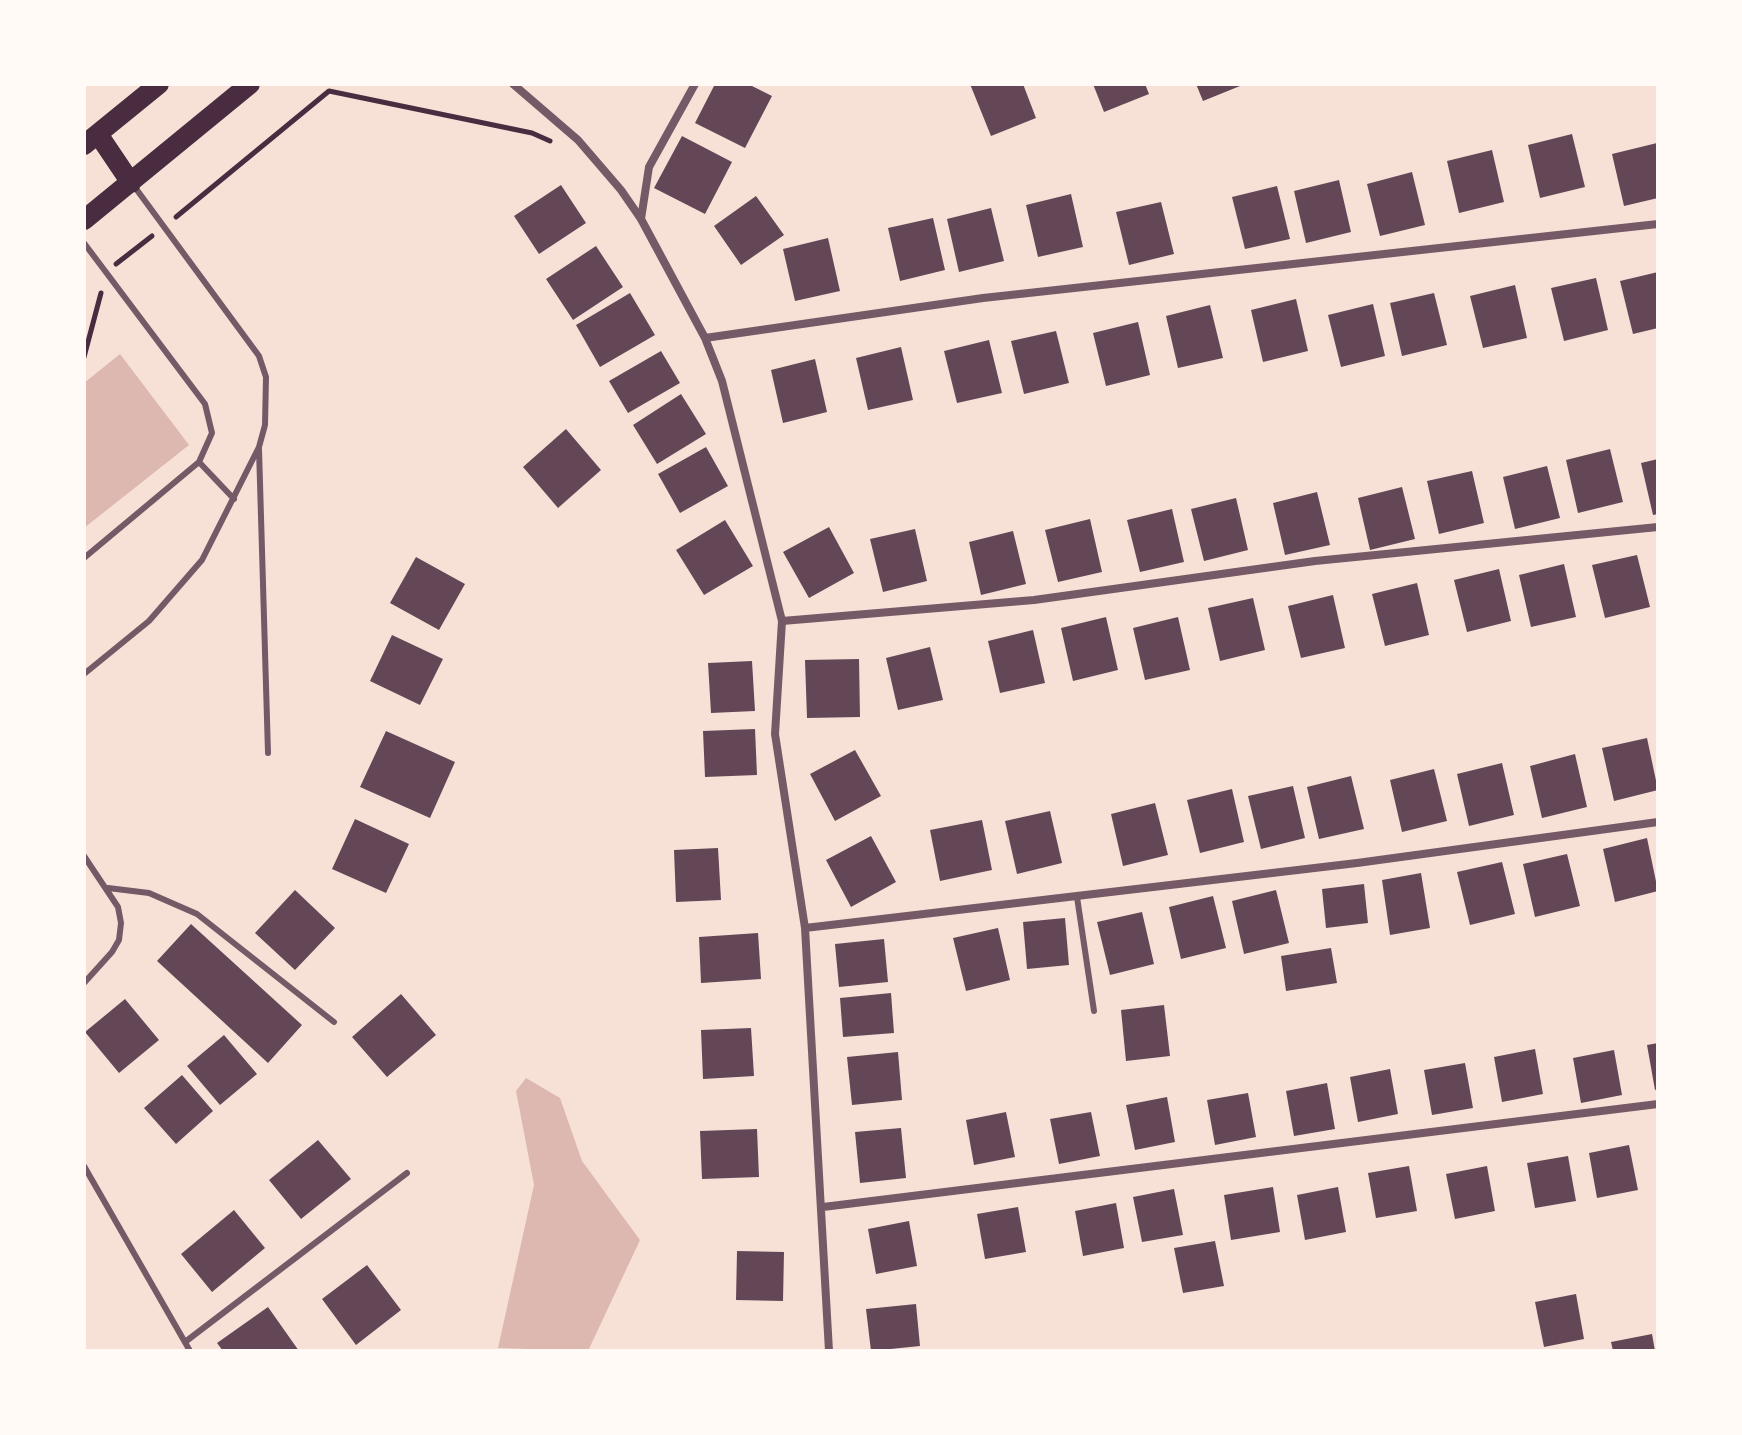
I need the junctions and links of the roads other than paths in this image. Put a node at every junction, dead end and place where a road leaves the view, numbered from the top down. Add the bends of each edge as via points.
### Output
1 (159, 84) edge
2 (250, 84) edge
3 (513, 84) edge
4 (695, 84) edge
5 (91, 140) edge
6 (131, 183) junction
7 (641, 219) junction
8 (84, 220) edge
9 (1658, 224) edge
10 (84, 243) edge
11 (705, 338) junction
12 (259, 447) junction
13 (199, 462) junction
14 (234, 499) junction
15 (1658, 527) edge
16 (84, 558) edge
17 (782, 621) junction
18 (84, 674) edge
19 (268, 753) dead end
20 (1658, 822) edge
21 (84, 856) edge
22 (108, 888) junction
23 (1077, 897) junction
24 (805, 928) junction
25 (84, 983) edge
26 (1094, 1011) dead end
27 (334, 1022) dead end
28 (1658, 1104) edge
29 (84, 1166) edge
30 (407, 1173) dead end
31 (823, 1207) junction
32 (185, 1342) junction
33 (190, 1351) edge
34 (829, 1351) edge

1 - 5 main road
2 - 6 main road
3 - 7 street via 599,162
4 - 7 street via 649,167
5 - 6 main road
6 - 8 main road
6 - 12 lane via 259,356 267,401
7 - 11 street
9 - 11 street via 998,297
10 - 13 lane via 205,404 212,433
11 - 17 street via 722,381
12 - 14 lane
12 - 19 lane
13 - 14 lane
13 - 16 lane
14 - 18 lane via 181,588
15 - 17 street via 1315,561 1034,600
17 - 24 street via 775,734
20 - 23 street
21 - 22 lane
22 - 25 lane via 118,907 119,940
22 - 27 lane via 149,893 197,914
23 - 24 street
23 - 26 lane
24 - 31 street
28 - 31 street
29 - 32 lane
30 - 32 lane
31 - 34 street
32 - 33 lane

